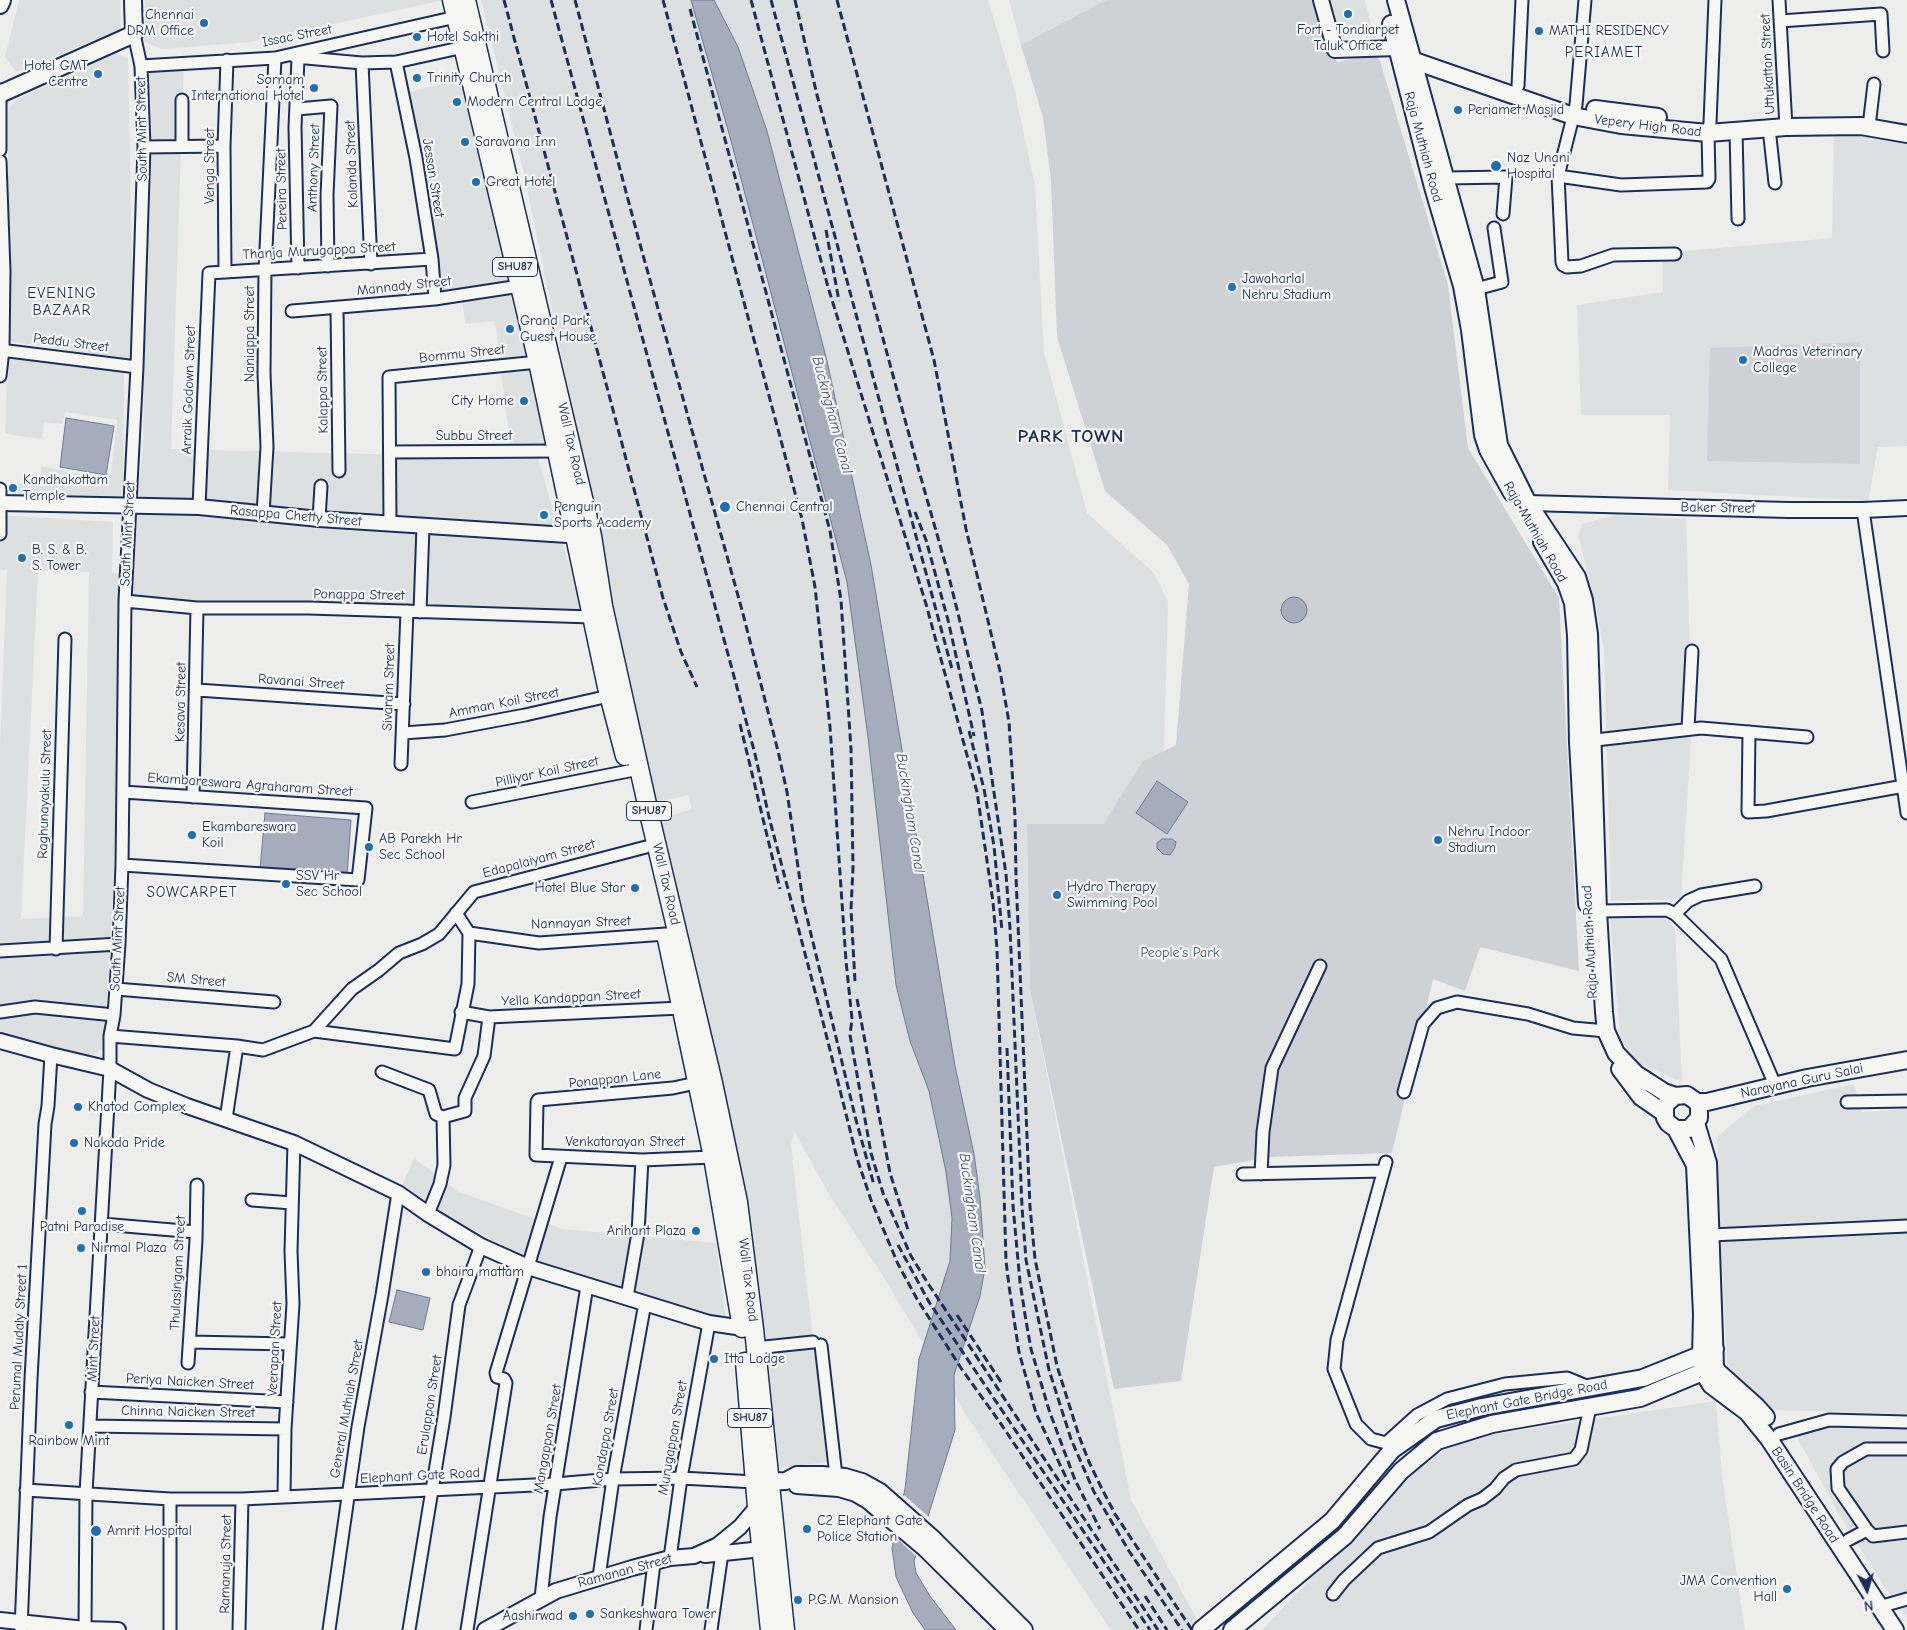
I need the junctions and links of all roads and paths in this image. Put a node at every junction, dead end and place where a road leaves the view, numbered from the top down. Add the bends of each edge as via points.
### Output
1 (2, 0) edge
2 (133, 0) edge
3 (466, 0) edge
4 (1320, 0) edge
5 (1385, 0) edge
6 (1396, 0) edge
7 (1522, 0) edge
8 (1585, 0) edge
9 (1715, 0) edge
10 (1779, 0) edge
11 (0, 5) edge
12 (454, 8) edge
13 (1780, 21) junction
14 (134, 34) junction
15 (464, 47) junction
16 (1883, 51) dead end
17 (1405, 54) junction
18 (294, 57) junction
19 (275, 58) junction
20 (227, 60) junction
21 (396, 62) junction
22 (362, 63) junction
23 (141, 66) junction
24 (1874, 84) dead end
25 (1518, 86) junction
26 (0, 92) edge
27 (182, 100) dead end
28 (297, 109) junction
29 (1574, 110) junction
30 (1870, 118) junction
31 (1786, 123) junction
32 (1907, 124) edge
33 (1709, 128) junction
34 (1769, 128) junction
35 (1736, 131) junction
36 (1907, 134) edge
37 (182, 146) junction
38 (224, 146) junction
39 (144, 147) junction
40 (0, 150) edge
41 (0, 161) edge
42 (1558, 176) junction
43 (1446, 178) junction
44 (1774, 183) dead end
45 (1503, 214) dead end
46 (1738, 219) dead end
47 (1494, 228) dead end
48 (1675, 254) dead end
49 (432, 259) junction
50 (371, 264) junction
51 (328, 266) junction
52 (298, 268) junction
53 (265, 270) junction
54 (225, 272) junction
55 (209, 273) joint
56 (520, 286) junction
57 (1476, 289) junction
58 (435, 299) junction
59 (337, 308) junction
60 (292, 311) dead end
61 (1, 350) edge
62 (538, 362) junction
63 (137, 367) junction
64 (0, 376) edge
65 (1493, 447) junction
66 (558, 451) junction
67 (390, 452) junction
68 (339, 471) dead end
69 (321, 486) dead end
70 (0, 498) edge
71 (1528, 503) junction
72 (130, 506) junction
73 (199, 507) junction
74 (1907, 508) edge
75 (1864, 510) junction
76 (264, 514) junction
77 (319, 520) junction
78 (390, 523) junction
79 (423, 526) junction
80 (0, 534) edge
81 (574, 535) junction
82 (592, 536) junction
83 (125, 601) junction
84 (197, 608) junction
85 (407, 611) junction
86 (420, 612) junction
87 (592, 617) junction
88 (65, 639) dead end
89 (1692, 650) dead end
90 (196, 690) junction
91 (609, 696) junction
92 (404, 704) junction
93 (1688, 729) junction
94 (1749, 732) junction
95 (403, 733) junction
96 (1807, 737) dead end
97 (1585, 741) junction
98 (401, 764) dead end
99 (634, 770) junction
100 (1904, 786) junction
101 (123, 792) junction
102 (194, 797) junction
103 (472, 802) dead end
104 (1907, 813) edge
105 (646, 847) junction
106 (122, 865) junction
107 (1755, 886) dead end
108 (1598, 911) junction
109 (456, 913) junction
110 (1675, 914) junction
111 (469, 933) junction
112 (666, 934) junction
113 (119, 944) junction
114 (56, 949) junction
115 (0, 951) edge
116 (1320, 966) dead end
117 (116, 988) junction
118 (274, 1002) dead end
119 (681, 1008) junction
120 (0, 1012) edge
121 (462, 1012) junction
122 (114, 1015) junction
123 (489, 1017) junction
124 (314, 1031) junction
125 (1602, 1031) junction
126 (110, 1036) junction
127 (0, 1040) edge
128 (237, 1046) junction
129 (51, 1055) junction
130 (1907, 1060) edge
131 (110, 1068) junction
132 (382, 1072) dead end
133 (696, 1083) junction
134 (1775, 1085) junction
135 (1404, 1092) dead end
136 (1675, 1096) junction
137 (1907, 1101) edge
138 (1697, 1102) junction
139 (1847, 1102) dead end
140 (1664, 1113) junction
141 (443, 1117) junction
142 (226, 1120) junction
143 (1696, 1123) junction
144 (1676, 1129) junction
145 (294, 1143) junction
146 (536, 1156) joint
147 (561, 1157) junction
148 (713, 1157) junction
149 (642, 1160) junction
150 (1243, 1174) dead end
151 (1261, 1174) junction
152 (197, 1185) dead end
153 (398, 1193) junction
154 (252, 1200) dead end
155 (292, 1203) junction
156 (428, 1214) junction
157 (102, 1224) junction
158 (1907, 1226) edge
159 (196, 1232) junction
160 (1711, 1235) junction
161 (481, 1246) junction
162 (528, 1267) junction
163 (588, 1286) junction
164 (627, 1297) junction
165 (645, 1303) junction
166 (709, 1323) junction
167 (748, 1329) junction
168 (190, 1342) junction
169 (290, 1344) junction
170 (755, 1348) junction
171 (1705, 1350) junction
172 (188, 1363) dead end
173 (1709, 1369) junction
174 (1590, 1388) junction
175 (92, 1392) junction
176 (287, 1402) junction
177 (1590, 1407) junction
178 (1907, 1422) edge
179 (90, 1426) junction
180 (285, 1429) junction
181 (1778, 1434) junction
182 (1907, 1449) edge
183 (836, 1476) junction
184 (681, 1478) junction
185 (613, 1479) junction
186 (770, 1481) junction
187 (556, 1484) junction
188 (489, 1488) junction
189 (26, 1490) junction
190 (431, 1490) junction
191 (86, 1493) junction
192 (347, 1495) junction
193 (284, 1497) junction
194 (170, 1499) junction
195 (242, 1499) junction
196 (885, 1505) junction
197 (757, 1507) junction
198 (1867, 1530) junction
199 (1907, 1532) edge
200 (1848, 1540) junction
201 (928, 1542) junction
202 (762, 1549) junction
203 (722, 1554) junction
204 (694, 1556) junction
205 (670, 1558) junction
206 (654, 1563) junction
207 (599, 1577) junction
208 (1333, 1594) dead end
209 (541, 1598) junction
210 (1907, 1599) edge
211 (1884, 1606) junction
212 (0, 1620) edge
213 (21, 1626) edge
214 (1907, 1628) edge
215 (85, 1630) edge
216 (118, 1630) edge
217 (170, 1630) edge
218 (240, 1630) edge
219 (328, 1630) edge
220 (409, 1630) edge
221 (467, 1630) edge
222 (485, 1630) edge
223 (646, 1630) edge
224 (711, 1630) edge
225 (770, 1630) edge
226 (785, 1630) edge
227 (1008, 1630) edge
228 (1024, 1630) edge
229 (1201, 1630) edge
230 (1232, 1630) edge
231 (1895, 1630) edge

1 - 11 main road
2 - 14 main road, South Mint Street
3 - 82 main road, Wall Tax Road / SHU87
4 - 17 street via 1335,50
5 - 17 main road, Raja Muthiah Road
6 - 17 main road, Raja Muthiah Road
7 - 25 street
8 - 29 street
9 - 33 street
10 - 13 street, Uttukattan Street
12 - 15 main road, Wall Tax Road / SHU87
12 - 18 street, Issac Street
13 - 16 street via 1881,14
13 - 31 street, Uttukattan Street
14 - 23 street, South Mint Street
14 - 26 main road
15 - 21 street
15 - 56 main road, Wall Tax Road / SHU87
17 - 25 main road, Vepery High Road
17 - 29 main road, Vepery High Road
17 - 43 main road, Raja Muthiah Road
17 - 65 main road, Raja Muthiah Road via 1434,188 1462,286 1484,436
18 - 19 street, Issac Street
18 - 22 street
18 - 28 street, Pereira Street
19 - 20 street, Issac Street
19 - 53 street, Naniappa Street
20 - 23 street, Issac Street
20 - 38 street, Venga Street
21 - 22 street
21 - 49 street, Jessan Street
22 - 50 street, Kolanda Street
23 - 39 street, South Mint Street
24 - 30 street
25 - 29 main road, Vepery High Road
26 - 40 street
27 - 37 street
28 - 51 street, Anthony Street via 331,106
28 - 52 street, Pereira Street
29 - 33 main road, Vepery High Road via 1621,125
29 - 42 street
30 - 31 main road, Vepery High Road via 1837,115
30 - 32 main road, Vepery High Road
31 - 33 main road, Vepery High Road via 1740,123
31 - 34 main road, Vepery High Road
31 - 36 main road, Vepery High Road via 1861,126
33 - 35 main road, Vepery High Road
33 - 42 street via 1709,178 1704,183 1621,185
34 - 35 main road, Vepery High Road
34 - 44 street
35 - 46 street
37 - 38 street
37 - 39 street
38 - 54 street, Venga Street
39 - 63 street, South Mint Street
41 - 61 street via 4,271
42 - 48 street via 1563,265 1581,266 1613,255
43 - 45 street via 1506,177
43 - 57 main road, Raja Muthiah Road
47 - 57 street via 1502,282
49 - 50 street, Thanja Murugappa Street
49 - 58 street, Jessan Street
50 - 51 street, Thanja Murugappa Street
51 - 52 street, Thanja Murugappa Street
52 - 53 street, Thanja Murugappa Street
53 - 54 street, Thanja Murugappa Street
53 - 76 street, Naniappa Street via 267,447
54 - 55 street, Thanja Murugappa Street
55 - 73 street, Arraik Godown Street
56 - 58 street, Mannady Street
56 - 62 main road, Wall Tax Road / SHU87
57 - 65 main road, Raja Muthiah Road
58 - 59 street, Mannady Street
59 - 60 street, Mannady Street
59 - 68 street, Kalappa Street
61 - 63 street, Peddu Street
61 - 64 street
62 - 66 main road, Wall Tax Road / SHU87
62 - 67 street, Bommu Street via 389,377
63 - 72 street, South Mint Street
65 - 71 main road, Raja Muthiah Road
65 - 97 main road, Raja Muthiah Road via 1506,484 1566,582 1573,603
66 - 67 street, Subbu Street
66 - 81 main road, Wall Tax Road / SHU87
67 - 78 street
69 - 77 street
70 - 72 street, Rasappa Chetty Street
70 - 80 street
71 - 75 street, Baker Street
71 - 97 main road, Raja Muthiah Road via 1577,577 1584,600 1589,634
72 - 73 street, Rasappa Chetty Street
72 - 83 street, South Mint Street
73 - 76 street, Rasappa Chetty Street
74 - 75 street, Baker Street
75 - 100 street
76 - 77 street, Rasappa Chetty Street
77 - 78 street, Rasappa Chetty Street
78 - 79 street, Rasappa Chetty Street
79 - 81 street, Rasappa Chetty Street
79 - 86 street
81 - 82 street, Rasappa Chetty Street
81 - 87 main road, Wall Tax Road / SHU87
82 - 99 main road, Wall Tax Road / SHU87
83 - 84 street, Ponappa Street
83 - 101 street, South Mint Street
84 - 85 street, Ponappa Street
84 - 90 street, Kesava Street
85 - 86 street, Ponappa Street
85 - 92 street, Sivaram Street
86 - 87 street, Ponappa Street
87 - 91 main road, Wall Tax Road / SHU87
88 - 114 street, Raghunayakulu Street
89 - 93 street
90 - 92 street, Ravanai Street
90 - 102 street, Kesava Street
91 - 95 street, Amman Koil Street via 444,730
91 - 99 main road, Wall Tax Road / SHU87
92 - 95 street, Sivaram Street
93 - 94 street
93 - 97 street
94 - 96 street
94 - 100 street via 1748,812
95 - 98 street, Sivaram Street
97 - 108 main road, Raja Muthiah Road
97 - 125 main road, Raja Muthiah Road via 1594,1017
99 - 103 street, Pilliyar Koil Street
99 - 105 main road, Wall Tax Road / SHU87
99 - 167 main road, Wall Tax Road / SHU87 via 713,1083 738,1202
100 - 104 street
101 - 102 street, Ekambareswara Agraharam Street
101 - 106 street, South Mint Street
102 - 106 street, Ekambareswara Agraharam Street via 366,808 358,880
105 - 109 street, Edapalaiyam Street via 474,892
105 - 112 main road, Wall Tax Road / SHU87
106 - 113 street, South Mint Street
107 - 110 street via 1701,895 1688,901
108 - 110 street via 1667,910
108 - 125 main road, Raja Muthiah Road via 1604,1012
109 - 111 street
109 - 124 street, Edapalaiyam Street via 439,934 399,953 352,989
110 - 134 street via 1721,958
111 - 112 street, Nannayan Street via 539,942
111 - 121 street via 468,984
112 - 119 main road, Wall Tax Road / SHU87
113 - 114 street
113 - 117 street, South Mint Street
114 - 115 street
116 - 151 street via 1272,1068
117 - 118 street, SM Street
117 - 122 street, South Mint Street
119 - 123 street, Yella Kandappan Street
119 - 133 main road, Wall Tax Road / SHU87
120 - 122 street via 35,1007
121 - 123 street, Yella Kandappan Street
121 - 124 street via 455,1049
122 - 126 street, South Mint Street
123 - 141 street via 484,1056 465,1098 465,1111
124 - 128 street via 263,1050
125 - 135 street via 1573,1028 1528,1014 1457,1002 1437,1008 1422,1024
125 - 136 main road, Raja Muthiah Road via 1616,1053 1636,1074
125 - 140 main road, Raja Muthiah Road via 1611,1058 1641,1097
126 - 128 street
126 - 131 street, South Mint Street
127 - 129 street
128 - 142 street
129 - 131 street
129 - 189 street, Perumal Mudaly Street 1
130 - 134 main road, Narayana Guru Salai
131 - 142 street via 148,1090
131 - 157 street, Mint Street
132 - 141 street via 429,1090 436,1114
133 - 146 street, Ponappan Lane via 673,1088 538,1100
133 - 148 main road, Wall Tax Road / SHU87
134 - 138 main road, Narayana Guru Salai
136 - 138 main road via 1687,1095
136 - 140 main road via 1667,1103
137 - 139 street
138 - 143 main road via 1700,1113
140 - 144 main road
141 - 156 street via 444,1165
142 - 145 street
143 - 144 main road via 1689,1129
143 - 160 main road via 1708,1163
144 - 171 main road via 1695,1165
145 - 153 street
145 - 155 street, Veerapan Street
146 - 147 street, Venkatarayan Street
147 - 149 street, Venkatarayan Street
147 - 162 street
148 - 149 street, Venkatarayan Street
148 - 167 main road, Wall Tax Road / SHU87
149 - 164 street via 638,1233
150 - 151 street
151 - 174 street via 1385,1167 1337,1340 1334,1368 1356,1424 1371,1439 1386,1443 1417,1416 1447,1400 1505,1384 1567,1378
152 - 159 street, Thulasingam Street
153 - 156 street
153 - 192 street, General Muthiah Street
154 - 155 street
155 - 169 street, Veerapan Street
156 - 161 street
157 - 159 street
157 - 175 street, Mint Street
158 - 160 street
159 - 168 street, Thulasingam Street
160 - 171 main road
161 - 162 street
161 - 190 street, Erulappan Street via 459,1305
162 - 163 street
162 - 188 street via 496,1373 506,1383
163 - 164 street
163 - 187 street, Mangappan Street
164 - 165 street
165 - 166 street
165 - 185 street, Kondappa Street
166 - 167 street
166 - 184 street, Murugappan Street
167 - 170 main road, Wall Tax Road / SHU87
167 - 186 main road, Wall Tax Road / SHU87
168 - 169 street
168 - 172 street, Thulasingam Street
169 - 176 street, Veerapan Street
170 - 183 street via 817,1343
170 - 186 main road, Wall Tax Road / SHU87
171 - 173 main road
171 - 174 main road, Elephant Gate Bridge Road via 1643,1378
173 - 177 main road, Elephant Gate Bridge Road via 1640,1398
173 - 181 main road via 1717,1371 1756,1406
173 - 211 main road, Basin Bridge Road via 1711,1385 1747,1412 1769,1439
174 - 229 main road, Elephant Gate Bridge Road via 1482,1407 1436,1419 1392,1450 1332,1521
175 - 176 street, Periya Naicken Street
175 - 179 street, Mint Street
176 - 180 street, Veerapan Street
177 - 208 street via 1582,1450 1574,1460 1516,1470 1482,1499 1429,1532 1378,1548
177 - 230 main road, Elephant Gate Bridge Road via 1492,1424 1437,1441 1401,1471 1345,1536
178 - 181 street via 1828,1420
179 - 180 street, Chinna Naicken Street
179 - 191 street, Mint Street
180 - 193 street, Veerapan Street
181 - 200 main road
182 - 198 street via 1866,1449 1836,1469 1838,1488
183 - 186 main road via 797,1475
183 - 196 main road via 862,1482
184 - 185 street, Elephant Gate Road
184 - 186 street, Elephant Gate Road
184 - 205 street, Murugappan Street
185 - 187 street, Elephant Gate Road
185 - 207 street, Kondappa Street
186 - 196 main road via 840,1488
186 - 197 main road, Wall Tax Road / SHU87
186 - 226 main road, Wall Tax Road / SHU87
187 - 188 street, Elephant Gate Road
187 - 209 street, Mangappan Street
188 - 190 street, Elephant Gate Road
188 - 221 street
189 - 191 street, Elephant Gate Road
189 - 213 street, Perumal Mudaly Street 1
190 - 192 street, Elephant Gate Road
190 - 220 street, Erulappan Street
191 - 194 street, Elephant Gate Road
191 - 215 street, Mint Street
192 - 193 street, Elephant Gate Road
192 - 219 street, General Muthiah Street
193 - 195 street, Elephant Gate Road
194 - 195 street, Elephant Gate Road
194 - 217 street
195 - 218 street, Ramanuja Street
196 - 201 main road
197 - 202 main road, Wall Tax Road / SHU87
197 - 204 street, Ramanan Street via 729,1538
198 - 199 street via 1877,1537
198 - 200 street
200 - 211 main road
201 - 227 main road
201 - 228 main road
202 - 203 street
202 - 225 main road, Wall Tax Road / SHU87
203 - 204 street
203 - 224 street
204 - 205 street, Ramanan Street
205 - 206 street, Ramanan Street
206 - 207 street, Ramanan Street
206 - 223 street
207 - 209 street, Ramanan Street
209 - 222 street, Ramanan Street
210 - 211 street
211 - 214 main road
211 - 231 main road, Basin Bridge Road
212 - 213 street
213 - 215 street
215 - 216 street

